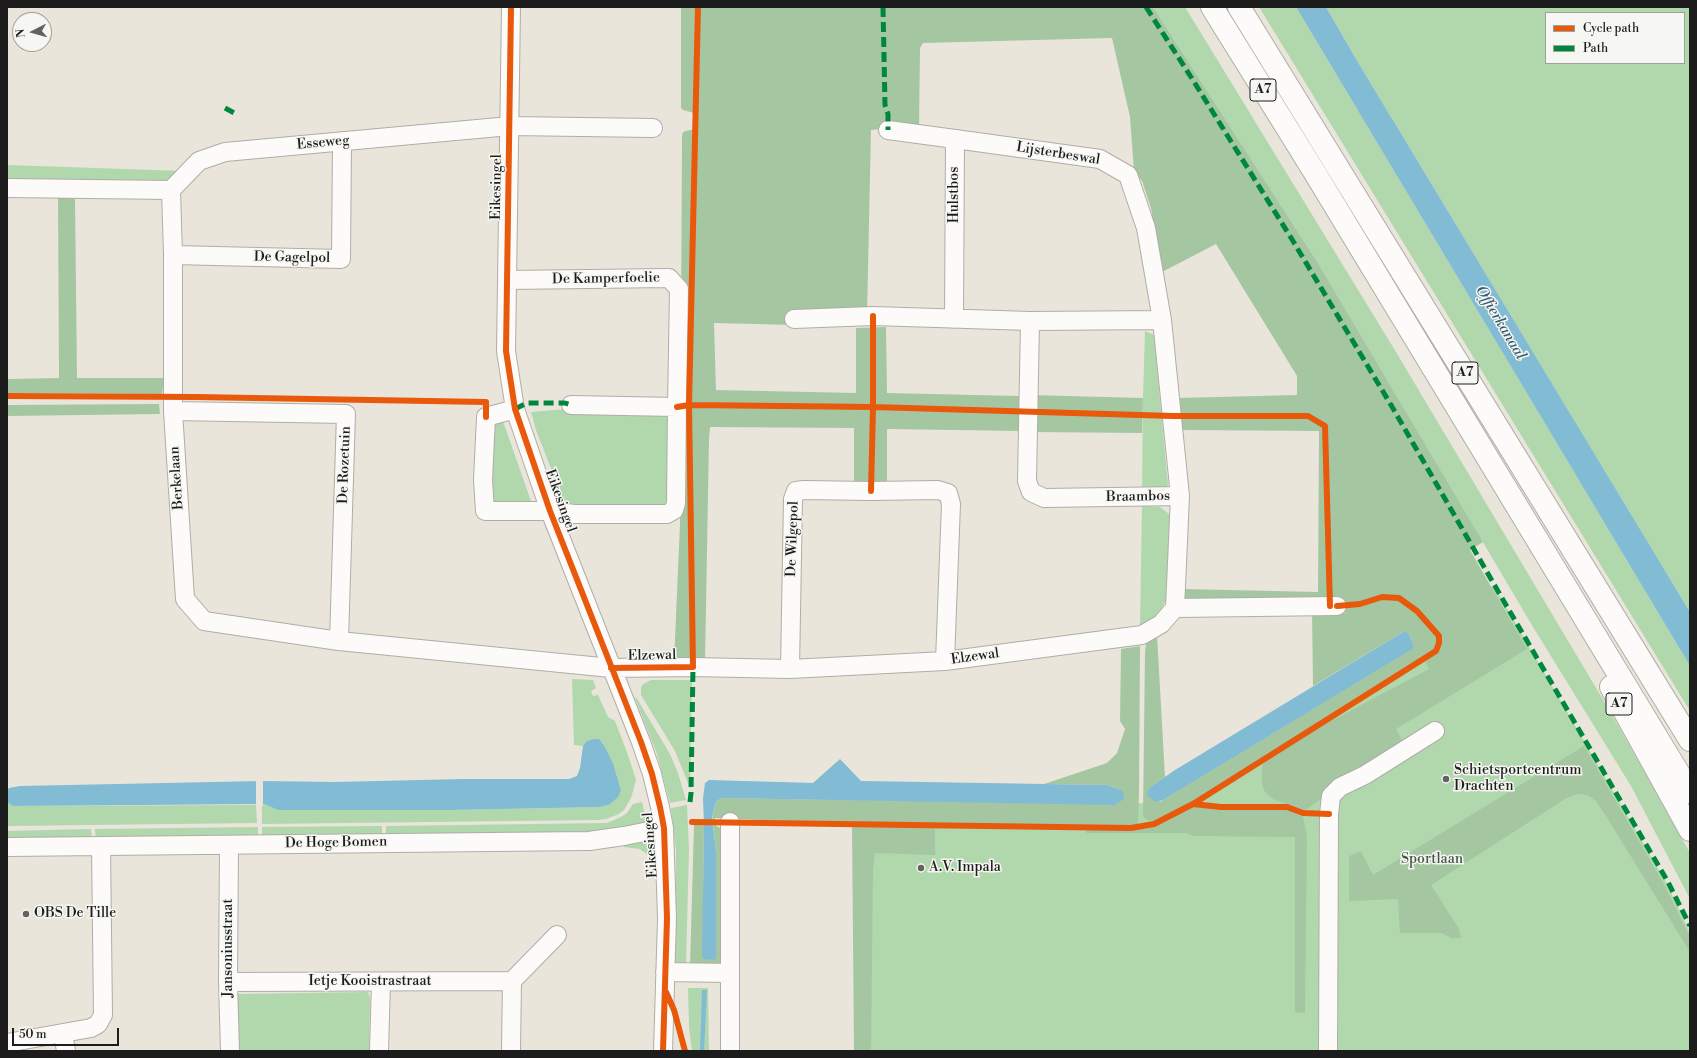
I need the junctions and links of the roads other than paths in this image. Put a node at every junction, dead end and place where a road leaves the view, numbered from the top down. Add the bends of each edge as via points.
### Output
1 (511, 7) edge
2 (1212, 7) edge
3 (1239, 7) edge
4 (510, 126) junction
5 (653, 128) dead end
6 (888, 130) dead end
7 (955, 139) junction
8 (342, 141) junction
9 (7, 188) edge
10 (171, 190) junction
11 (173, 255) junction
12 (507, 280) junction
13 (794, 319) dead end
14 (954, 319) junction
15 (1162, 320) junction
16 (1030, 321) junction
17 (571, 405) dead end
18 (678, 407) junction
19 (515, 409) junction
20 (173, 411) junction
21 (1180, 496) junction
22 (550, 511) junction
23 (1557, 572) junction
24 (1337, 606) dead end
25 (1175, 608) junction
26 (339, 641) junction
27 (944, 661) junction
28 (611, 668) junction
29 (790, 669) junction
30 (1435, 731) dead end
31 (1690, 740) edge
32 (1690, 792) edge
33 (730, 822) dead end
34 (664, 828) junction
35 (1690, 830) edge
36 (229, 844) junction
37 (7, 846) edge
38 (101, 846) junction
39 (557, 935) dead end
40 (665, 972) junction
41 (730, 972) junction
42 (512, 981) junction
43 (228, 982) junction
44 (381, 982) junction
45 (63, 1033) junction
46 (7, 1043) edge
47 (66, 1051) edge
48 (230, 1051) edge
49 (379, 1051) edge
50 (510, 1051) edge
51 (663, 1051) edge
52 (730, 1051) edge
53 (1328, 1051) edge

1 - 4 street, Eikesingel
2 - 23 highway, A7
3 - 31 highway, A7
4 - 5 street, Esseweg
4 - 8 street, Esseweg
4 - 12 street, Eikesingel
6 - 7 street
7 - 14 street, Hulstbos
7 - 15 street, Lijsterbeswal via 1100,159 1128,175 1146,228
8 - 10 street, Esseweg via 224,152 199,162
8 - 11 street, De Gagelpol via 340,259
9 - 10 street
10 - 11 street, Berkelaan
11 - 20 street, Berkelaan
12 - 18 street, De Kamperfoelie via 669,278 679,289
12 - 19 street, Eikesingel via 506,351
13 - 14 street via 873,316
14 - 16 street
15 - 16 street
15 - 21 street, Braambos
16 - 21 street, Braambos via 1027,480 1031,492 1044,498
17 - 18 street
18 - 22 street, De Kamperfoelie via 674,510 667,514 574,514
19 - 22 street, Eikesingel
19 - 22 street, Eikesingel via 486,417 483,480 485,511
20 - 26 street, Berkelaan via 185,599 204,621
20 - 26 street, De Rozetuin via 346,414
21 - 25 street
22 - 28 street, Eikesingel
23 - 32 highway, A7
23 - 35 highway, A7 via 1618,701
24 - 25 street
25 - 27 street, Elzewal via 1161,624 1142,635
26 - 28 street, Elzewal
27 - 29 street, Elzewal
27 - 29 street, De Wilgepol via 951,504 948,493 938,490 804,490 796,491 793,498
28 - 29 street, Elzewal
28 - 34 street, Eikesingel via 652,774
30 - 53 street via 1365,775 1340,787 1331,796
33 - 41 street
34 - 36 street, De Hoge Bomen via 589,841
34 - 40 street, Eikesingel via 667,918
36 - 38 street, De Hoge Bomen
36 - 43 street, Jansoniusstraat
37 - 38 street, De Hoge Bomen
38 - 45 street via 103,1014 98,1024 91,1028
39 - 42 street
40 - 41 street
40 - 51 street, Eikesingel
41 - 52 street
42 - 44 street, Ietje Kooistrastraat
42 - 50 street
43 - 44 street, Ietje Kooistrastraat
43 - 48 street, Jansoniusstraat
44 - 49 street
45 - 46 street
45 - 47 street

